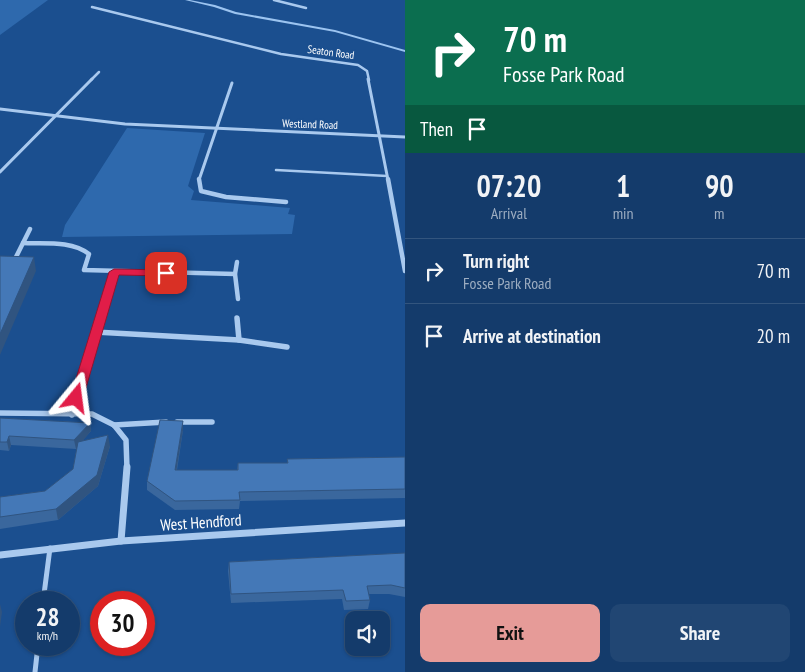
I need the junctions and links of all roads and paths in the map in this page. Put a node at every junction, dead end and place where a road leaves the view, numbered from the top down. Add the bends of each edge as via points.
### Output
1 (275, 0) edge
2 (92, 7) dead end
3 (306, 8) dead end
4 (99, 72) dead end
5 (232, 83) dead end
6 (0, 109) edge
7 (55, 116) junction
8 (215, 129) junction
9 (380, 136) junction
10 (405, 137) edge
11 (276, 170) dead end
12 (0, 172) edge
13 (387, 176) junction
14 (286, 202) dead end
15 (30, 229) dead end
16 (23, 244) junction
17 (16, 257) edge
18 (237, 262) dead end
19 (405, 271) edge
20 (114, 272) junction
21 (235, 274) junction
22 (238, 299) dead end
23 (237, 318) dead end
24 (95, 332) junction
25 (239, 340) junction
26 (288, 347) dead end
27 (0, 413) edge
28 (72, 415) junction
29 (212, 422) dead end
30 (114, 425) junction
31 (405, 523) edge
32 (121, 541) junction
33 (50, 548) junction
34 (0, 555) edge
35 (44, 591) edge
36 (37, 656) edge
37 (35, 672) edge

1 - 3 street
2 - 9 street, Seaton Road via 281,54 358,65 367,70
4 - 7 street
5 - 8 street
6 - 7 street, Westland Road
7 - 8 street, Westland Road
7 - 12 street
8 - 9 street, Westland Road
8 - 14 street via 199,178 201,191 226,197
9 - 10 street, Westland Road
9 - 13 street, Seaton Road
11 - 13 lane
13 - 19 street, Seaton Road
15 - 16 street
16 - 17 street
16 - 20 street via 67,245 85,249 89,254 84,270
18 - 21 street
20 - 21 street
20 - 24 street
21 - 22 street
23 - 25 street
24 - 25 street
24 - 28 street
25 - 26 street
27 - 28 street
28 - 30 street via 92,414
29 - 30 street
30 - 32 street via 126,440 128,458
31 - 32 street, West Hendford
32 - 33 street, West Hendford
33 - 34 street, West Hendford
33 - 35 lane
36 - 37 lane

